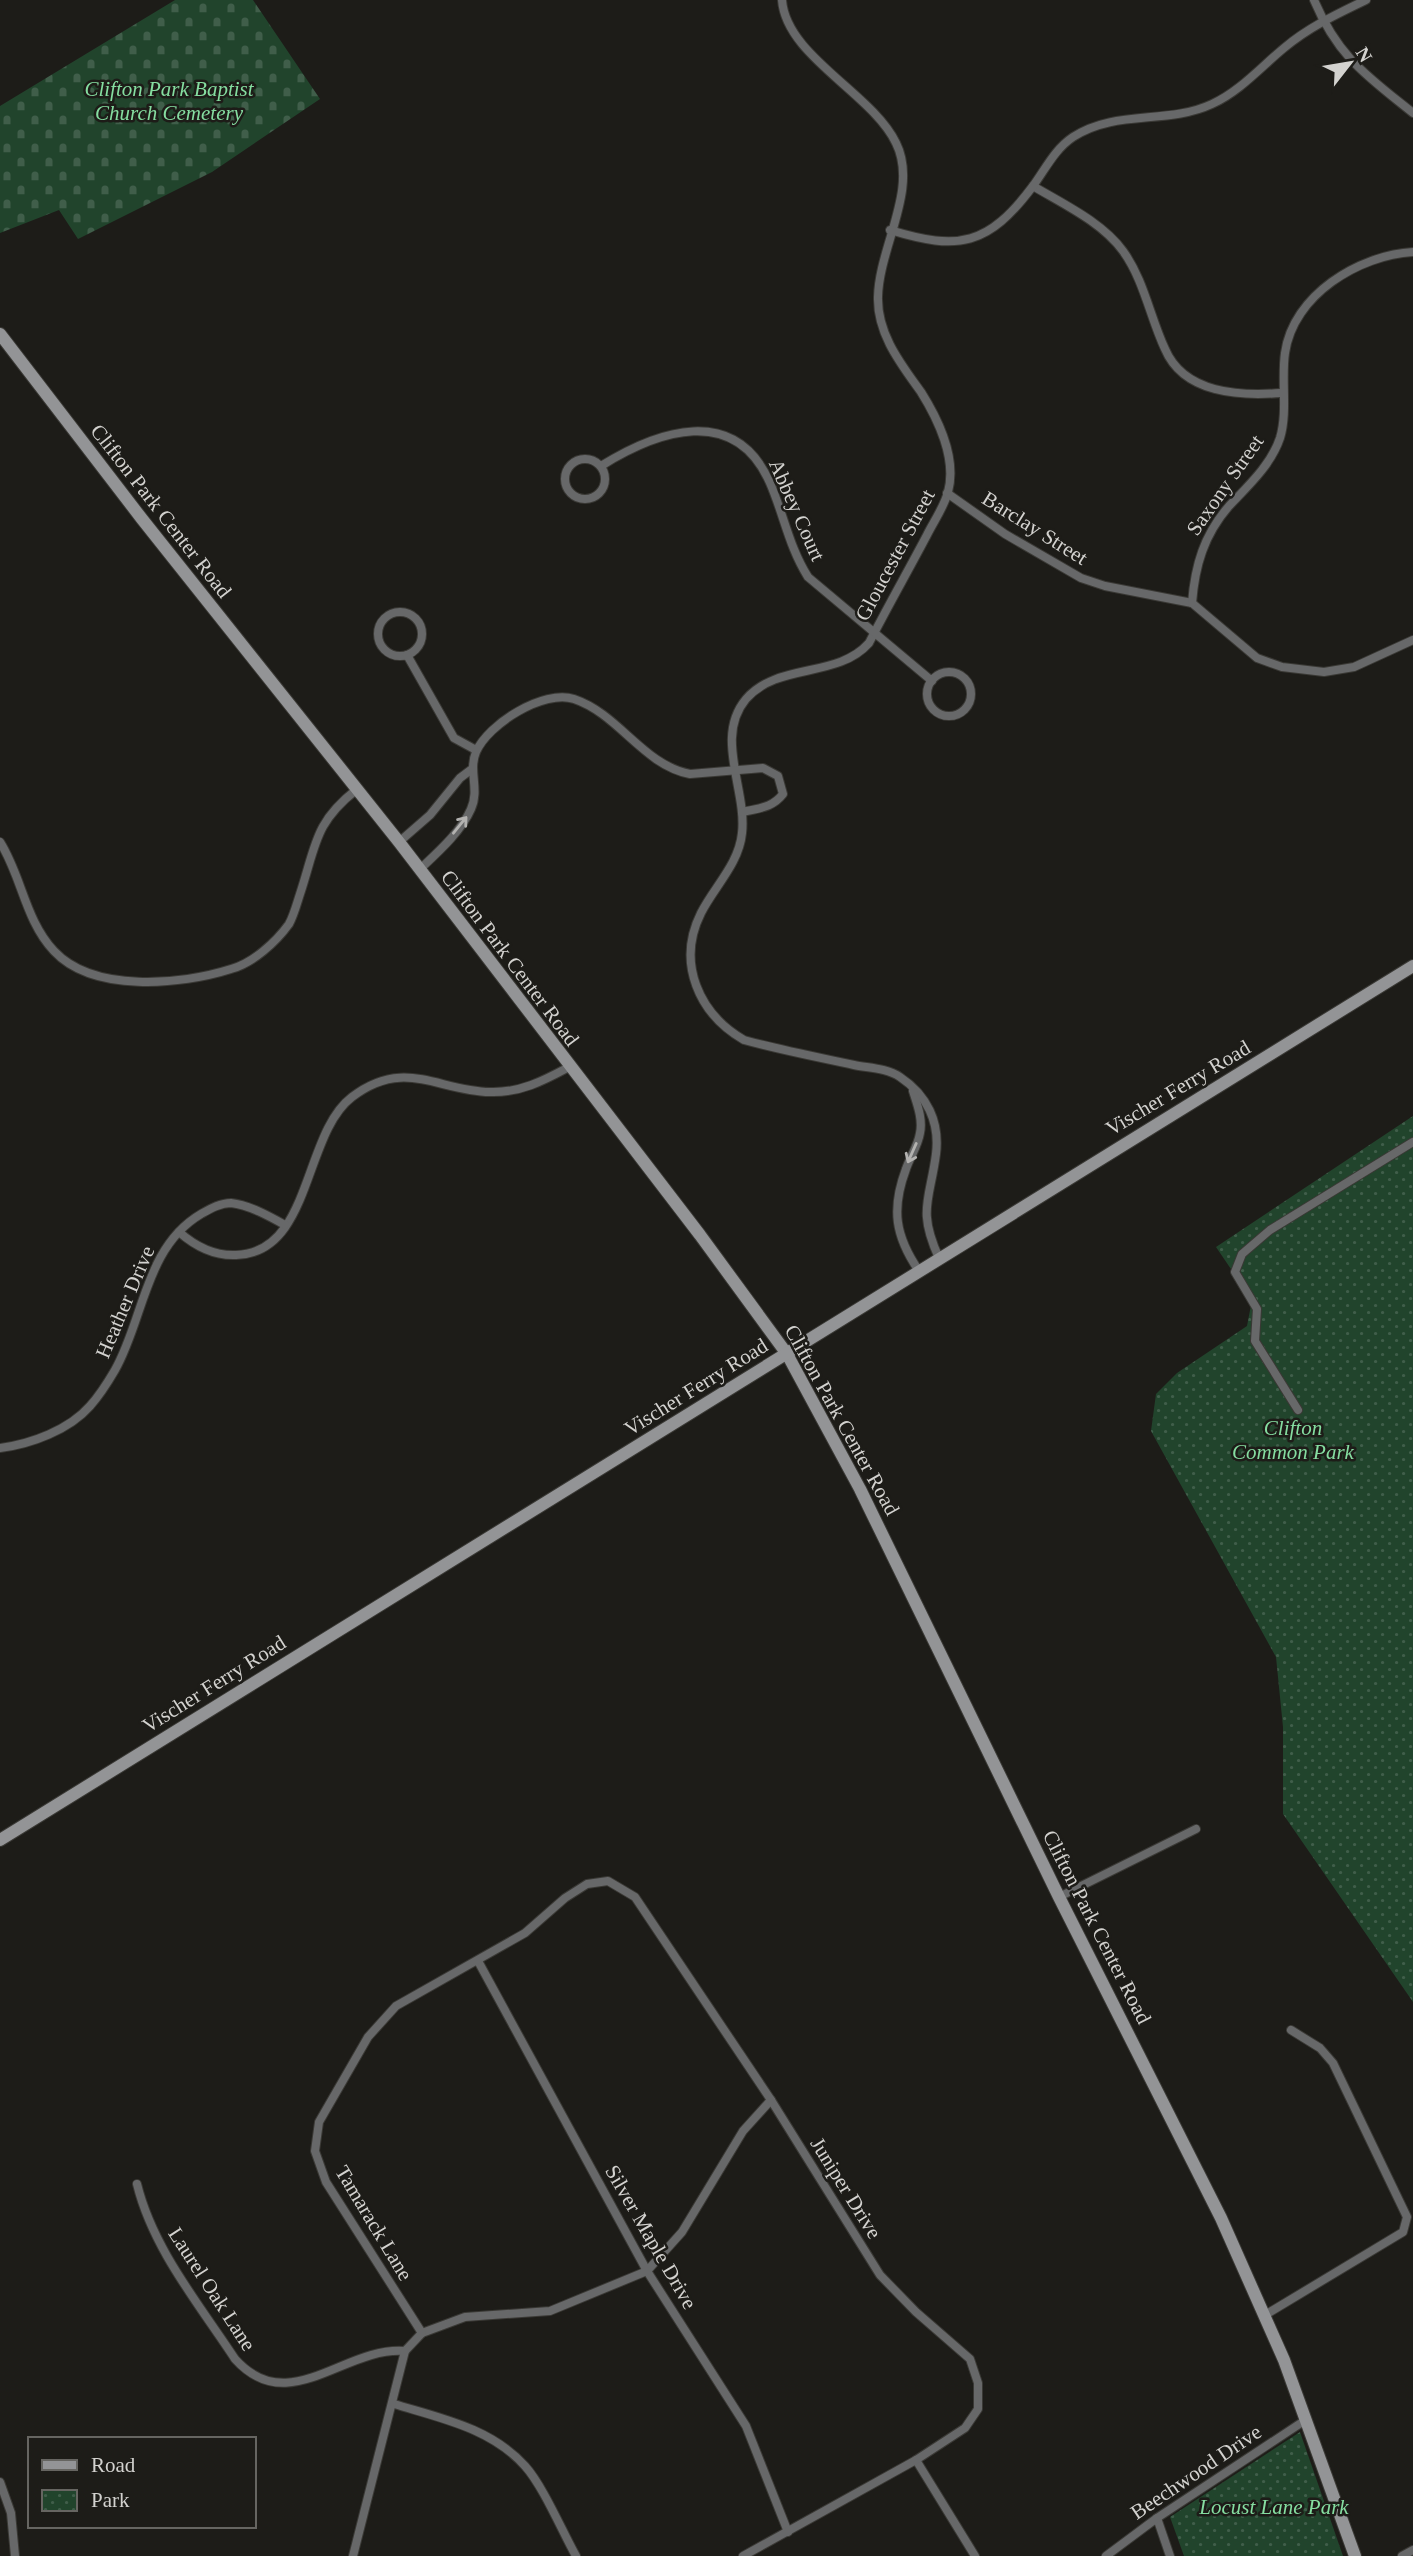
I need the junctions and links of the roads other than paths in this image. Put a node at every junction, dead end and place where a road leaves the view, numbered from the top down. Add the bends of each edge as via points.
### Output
1 (782, 0) edge
2 (1314, 0) edge
3 (1366, 0) edge
4 (1322, 20) junction
5 (1413, 113) edge
6 (1033, 186) junction
7 (890, 230) junction
8 (1413, 252) edge
9 (0, 334) edge
10 (1281, 393) junction
11 (601, 466) junction
12 (947, 494) junction
13 (1192, 603) junction
14 (874, 634) junction
15 (1413, 640) edge
16 (407, 655) junction
17 (932, 681) junction
18 (477, 750) junction
19 (472, 769) junction
20 (735, 770) junction
21 (356, 790) junction
22 (743, 812) junction
23 (0, 842) edge
24 (398, 842) junction
25 (419, 870) junction
26 (1413, 966) edge
27 (569, 1066) junction
28 (912, 1088) junction
29 (1413, 1142) edge
30 (285, 1225) junction
31 (178, 1232) junction
32 (939, 1258) junction
33 (919, 1270) junction
34 (787, 1354) junction
35 (1298, 1410) dead end
36 (0, 1448) edge
37 (1196, 1829) dead end
38 (0, 1840) edge
39 (1059, 1897) junction
40 (478, 1961) junction
41 (1291, 2030) dead end
42 (771, 2100) junction
43 (137, 2184) dead end
44 (647, 2271) junction
45 (1265, 2315) junction
46 (422, 2333) junction
47 (405, 2351) junction
48 (394, 2404) junction
49 (1307, 2419) junction
50 (916, 2460) junction
51 (0, 2482) edge
52 (1157, 2518) junction
53 (788, 2532) junction
54 (1413, 2550) edge
55 (15, 2556) edge
56 (353, 2556) edge
57 (576, 2556) edge
58 (743, 2556) edge
59 (975, 2556) edge
60 (1106, 2556) edge
61 (1170, 2556) edge
62 (1355, 2556) edge
63 (1402, 2556) edge

1 - 7 street, Gloucester Street via 791,27 806,47 873,111 897,143 905,175
2 - 4 street
3 - 4 street
4 - 5 street via 1357,69
4 - 6 street via 1213,104 1165,116 1121,118 1074,136 1059,148
6 - 7 street via 992,228 968,240 928,242
6 - 10 street via 1110,235 1123,251 1166,351 1178,368 1226,393
7 - 12 street, Gloucester Street via 878,308 886,340 943,431
8 - 10 street, Saxony Street via 1366,263 1339,276 1316,296 1289,336
9 - 21 street, Clifton Park Center Road
10 - 13 street, Saxony Street via 1280,438 1202,547
11 - 11 street, Abbey Court via 584,459 573,463 566,473 569,491 580,498 600,492 605,480
11 - 14 street, Abbey Court via 661,436 710,432 729,436 760,464 795,557 808,577
12 - 13 street, Barclay Street via 1081,578
12 - 14 street, Gloucester Street
13 - 15 street, Barclay Street via 1257,658 1305,671 1354,667
14 - 17 street, Abbey Court
14 - 20 street, Gloucester Street via 861,652 846,660 778,677 752,693 732,729
16 - 16 street via 419,645 422,631 415,617 394,612 383,620 379,640 387,652
16 - 18 street via 454,738
17 - 17 street via 929,701 937,711 956,714 967,706 971,691 958,674 944,673
18 - 19 street
18 - 20 street via 512,715 537,701 562,696 608,717 678,772
19 - 24 street
25 -> 19 street via 470,812 477,785
20 - 22 street, Gloucester Street
20 - 22 street via 763,768 778,776 783,794 777,802
21 - 23 street via 327,816 317,835 290,921 281,933 233,969 181,979 105,979 68,964 28,912
21 - 24 street, Clifton Park Center Road
22 - 28 street, Gloucester Street via 739,847 692,938 693,975 705,1007 726,1030 744,1040 891,1072
24 - 25 street, Clifton Park Center Road
25 - 27 street, Clifton Park Center Road
26 - 32 street, Vischer Ferry Road
27 - 30 street, Heather Drive via 528,1088 508,1091 467,1089 414,1077 369,1087 341,1107 324,1132 303,1197
27 - 34 street, Clifton Park Center Road
28 - 32 street, Gloucester Street via 936,1124 936,1156 926,1214
28 -> 33 street via 920,1132 898,1191 897,1226
29 - 35 street via 1270,1230 1237,1262 1235,1272 1257,1309 1255,1341
30 - 31 street, Heather Drive via 230,1203 204,1212
30 - 31 street, Heather Drive via 273,1241 247,1255 208,1251
31 - 36 street, Heather Drive via 159,1259 116,1370 90,1406 42,1438
32 - 33 street, Vischer Ferry Road
33 - 34 street, Vischer Ferry Road
34 - 38 street, Vischer Ferry Road
34 - 39 street, Clifton Park Center Road via 860,1489
37 - 39 street
39 - 45 street, Clifton Park Center Road via 1182,2138
40 - 42 street, Juniper Drive via 526,1933 565,1898 593,1882 608,1881 635,1898
40 - 44 street, Silver Maple Drive
40 - 46 street, Tamarack Lane via 396,2006 368,2037 319,2122 316,2141 326,2182
41 - 45 street via 1320,2048 1333,2063 1405,2207 1406,2226 1404,2232
42 - 44 street via 743,2131 682,2232
42 - 50 street, Juniper Drive via 880,2275 970,2359 978,2383 978,2409 965,2428
43 - 47 street, Laurel Oak Lane via 161,2245 249,2375 267,2383 294,2383 381,2353
44 - 46 street via 550,2311 465,2316
44 - 53 street, Silver Maple Drive via 746,2426
45 - 49 street, Clifton Park Center Road
46 - 47 street
47 - 48 street
48 - 56 street
48 - 57 street via 465,2425 503,2445 527,2467
49 - 52 street, Beechwood Drive
49 - 62 street, Clifton Park Center Road
50 - 53 street, Juniper Drive
50 - 59 street
51 - 55 street via 10,2513
52 - 60 street, Beechwood Drive
52 - 61 street
53 - 58 street, Juniper Drive
54 - 63 street

